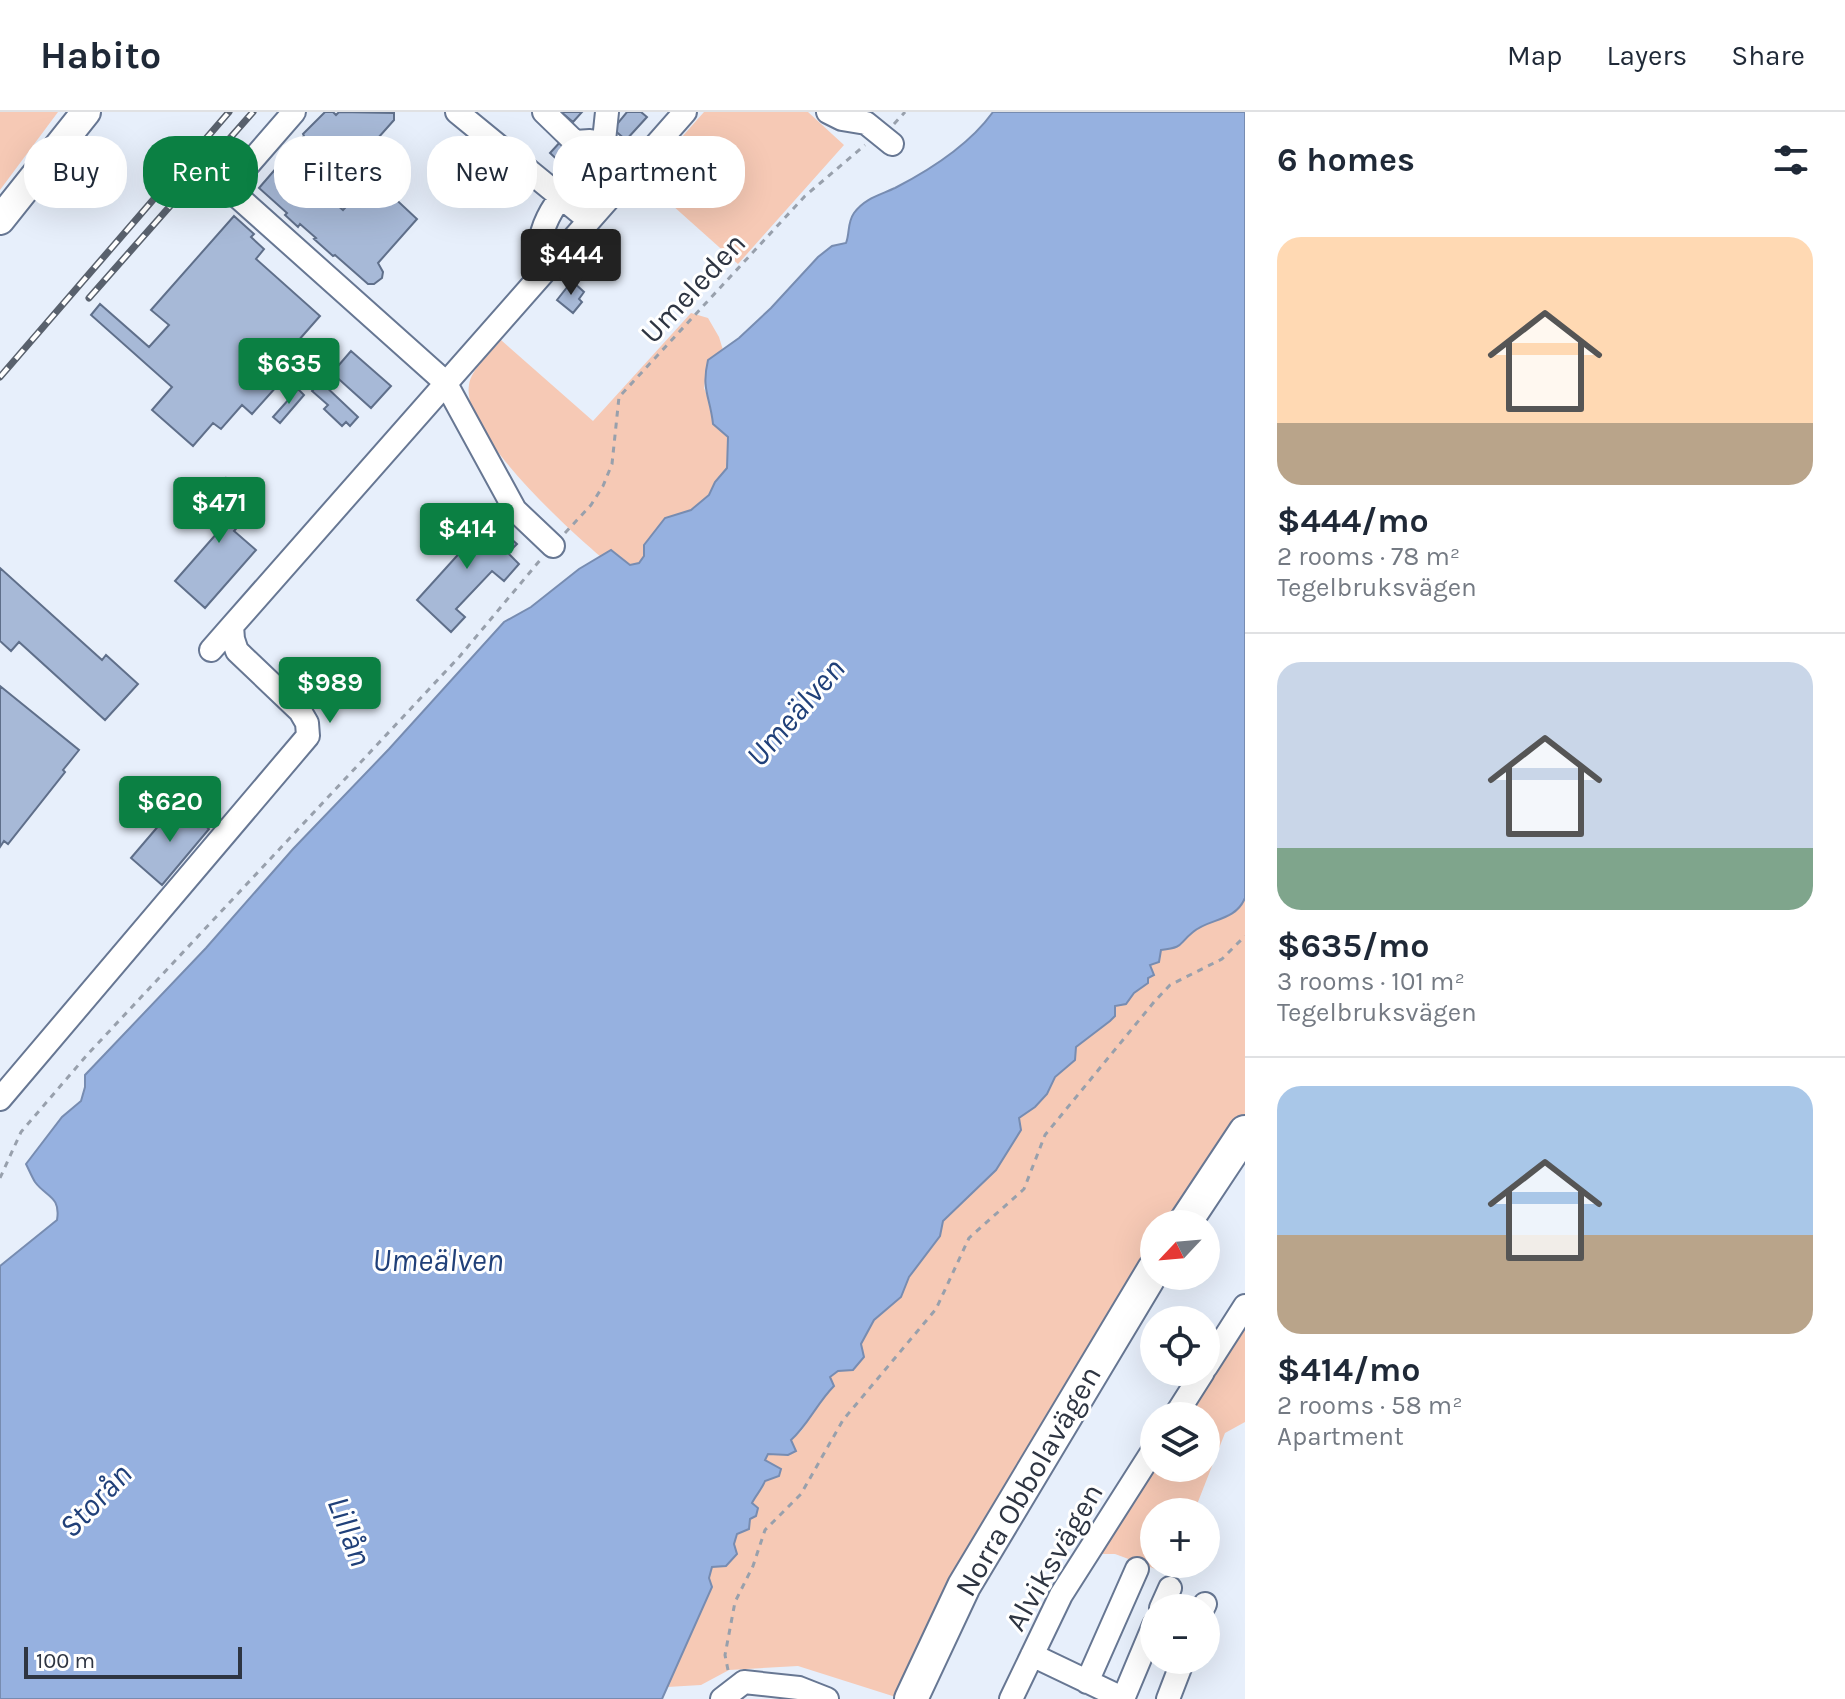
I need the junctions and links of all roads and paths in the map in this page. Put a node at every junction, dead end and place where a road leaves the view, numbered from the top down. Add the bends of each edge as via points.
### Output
1 (86, 112) edge
2 (294, 112) edge
3 (457, 112) edge
4 (544, 112) edge
5 (607, 112) edge
6 (685, 112) edge
7 (828, 112) edge
8 (905, 112) edge
9 (569, 136) edge
10 (604, 136) edge
11 (664, 136) edge
12 (886, 139) junction
13 (553, 190) edge
14 (553, 207) edge
15 (574, 208) edge
16 (600, 208) edge
17 (0, 220) edge
18 (589, 220) junction
19 (543, 273) junction
20 (445, 382) junction
21 (553, 546) junction
22 (232, 626) junction
23 (211, 650) dead end
24 (1245, 936) edge
25 (0, 1099) edge
26 (1244, 1135) edge
27 (0, 1178) edge
28 (1193, 1210) edge
29 (1141, 1290) edge
30 (1245, 1306) edge
31 (1220, 1345) edge
32 (1140, 1471) edge
33 (1137, 1569) dead end
34 (1032, 1655) junction
35 (1140, 1660) edge
36 (1178, 1674) edge
37 (1087, 1682) junction
38 (725, 1696) edge
39 (827, 1699) edge
40 (911, 1699) edge
41 (1011, 1699) edge
42 (1124, 1699) edge
43 (1168, 1699) edge

1 - 17 main road
2 - 20 street via 228,188
3 - 13 street
4 - 9 street
5 - 10 street
6 - 11 street
7 - 12 street via 866,123
8 - 12 path, Umeleden
12 - 21 path, Umeleden via 805,196 619,397 612,464 603,486
14 - 19 street via 546,216 539,260
15 - 18 street
16 - 18 street
18 - 19 street
19 - 20 street
20 - 21 street via 515,510
20 - 22 street
21 - 27 path via 460,656 87,1055 21,1132
22 - 23 street
22 - 25 street via 237,651 300,711 308,736
24 - 38 path via 1222,959 1170,985 1045,1135 1024,1189 969,1238 936,1309 843,1420 801,1494 765,1530 735,1602 725,1655
26 - 28 highway
29 - 40 highway, Norra Obbolavägen via 964,1586
30 - 31 street
32 - 34 street, Alviksvägen via 1061,1595
33 - 37 street
34 - 37 street
34 - 41 street, Alviksvägen
35 - 42 street
36 - 43 street
37 - 42 street
38 - 39 street via 744,1682 799,1688

